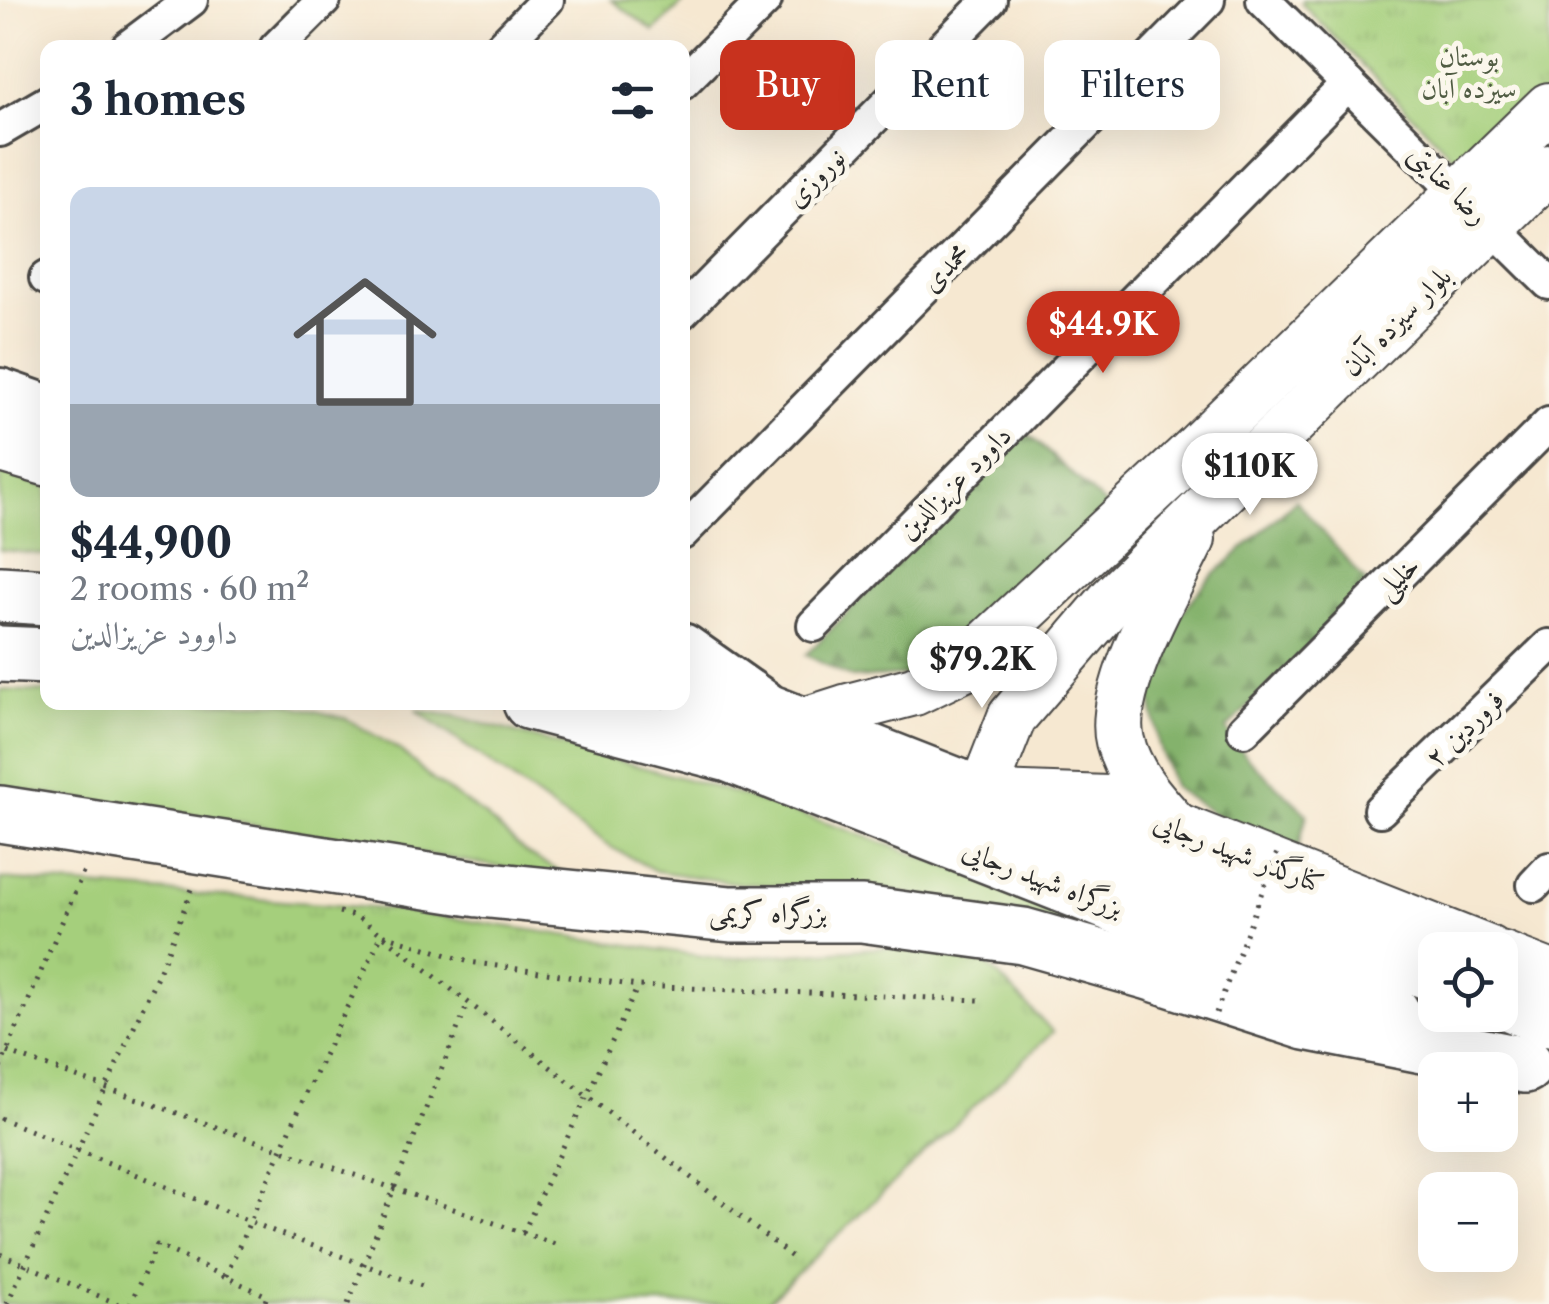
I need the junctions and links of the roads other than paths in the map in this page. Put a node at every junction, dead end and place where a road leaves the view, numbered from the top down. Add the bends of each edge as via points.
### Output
1 (191, 0) edge
2 (324, 0) edge
3 (547, 0) edge
4 (765, 0) edge
5 (990, 0) edge
6 (1208, 0) edge
7 (1263, 0) edge
8 (138, 40) edge
9 (284, 40) edge
10 (508, 40) edge
11 (690, 75) edge
12 (1348, 84) junction
13 (1549, 106) edge
14 (40, 107) edge
15 (0, 130) edge
16 (1549, 169) edge
17 (1486, 221) junction
18 (1549, 283) edge
19 (690, 304) edge
20 (0, 395) edge
21 (40, 409) edge
22 (1549, 424) edge
23 (0, 444) edge
24 (40, 456) edge
25 (1207, 506) junction
26 (690, 525) edge
27 (0, 594) edge
28 (40, 596) edge
29 (814, 625) dead end
30 (998, 637) junction
31 (1549, 646) edge
32 (0, 654) edge
33 (690, 655) edge
34 (40, 656) edge
35 (1049, 673) junction
36 (690, 690) edge
37 (561, 710) edge
38 (786, 719) junction
39 (1244, 730) dead end
40 (981, 795) junction
41 (1380, 810) dead end
42 (0, 814) edge
43 (1176, 827) junction
44 (961, 846) junction
45 (1442, 932) edge
46 (1518, 961) edge
47 (1418, 967) edge
48 (1549, 974) edge
49 (1518, 1022) edge
50 (1541, 1052) edge

1 - 8 street
2 - 9 street
3 - 10 street
4 - 11 street
5 - 19 street, نوروزی
6 - 26 street, محمدی
7 - 12 street, رضا عنایتی
12 - 17 street, رضا عنایتی
12 - 29 street, داوود عزیزالدین
13 - 17 main road, بلوار سیزده آبان
14 - 15 street
16 - 17 main road, بلوار سیزده آبان
17 - 18 street, رضا عنایتی
17 - 25 main road, بلوار سیزده آبان
17 - 30 main road, بلوار سیزده آبان
20 - 21 main road
22 - 39 street, خلیلی
23 - 24 highway
25 - 35 main road, بلوار سیزده آبان
25 - 43 main road via 1120,696 1119,740 1139,784
27 - 28 highway
30 - 35 main road via 998,675 1016,686
30 - 38 main road, بلوار سیزده آبان via 962,668 914,691
31 - 41 street, فروردین ۲
32 - 34 highway
33 - 38 main road
35 - 40 main road, بلوار سیزده آبان via 1012,718
36 - 38 highway, بزرگراه شهید رجایی
37 - 44 highway, بزرگراه شهید رجایی via 729,754
38 - 40 highway, بزرگراه شهید رجایی
40 - 43 main road, کنارگذر شهید رجایی via 1108,800
40 - 44 main road, بلوار سیزده آبان
40 - 47 highway, بزرگراه شهید رجایی
42 - 50 highway, بزرگراه کریمی via 88,859 732,914 862,914 1024,936 1306,1022
43 - 45 main road, کنارگذر شهید رجایی
44 - 50 highway, بزرگراه شهید رجایی
46 - 48 main road
49 - 50 highway

